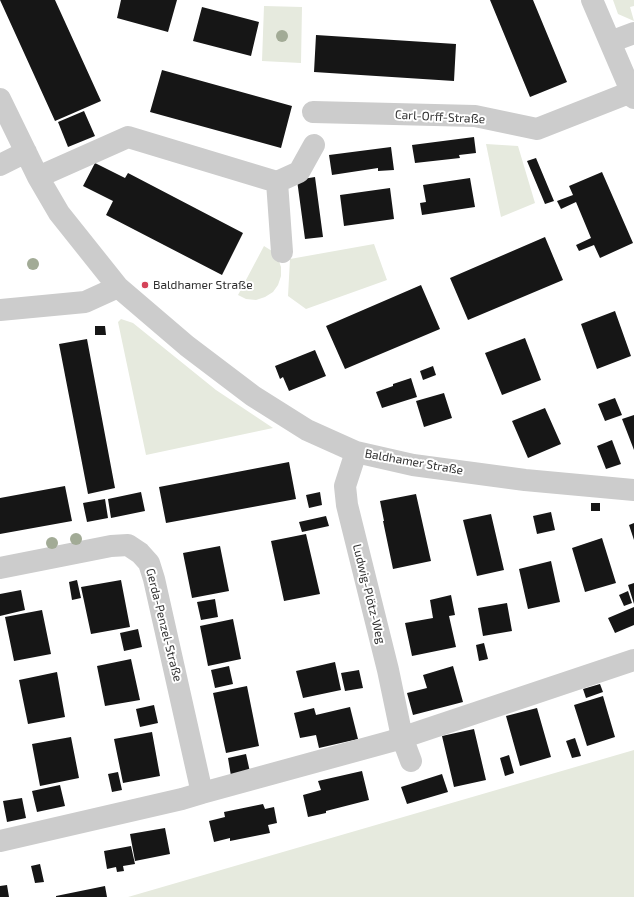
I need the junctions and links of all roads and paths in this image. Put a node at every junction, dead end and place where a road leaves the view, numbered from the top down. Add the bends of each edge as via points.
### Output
1 (592, 0) edge
2 (634, 33) edge
3 (610, 42) junction
4 (633, 95) edge
5 (0, 99) edge
6 (313, 112) dead end
7 (314, 145) dead end
8 (26, 152) junction
9 (0, 165) edge
10 (38, 177) junction
11 (277, 182) junction
12 (282, 252) dead end
13 (118, 287) junction
14 (0, 310) edge
15 (356, 452) junction
16 (634, 490) edge
17 (0, 568) edge
18 (634, 660) edge
19 (402, 737) junction
20 (411, 761) dead end
21 (202, 793) junction
22 (0, 841) edge

1 - 3 street, Carl-Orff-Straße
2 - 3 street
3 - 4 street, Carl-Orff-Straße
4 - 6 street, Carl-Orff-Straße via 537,129 475,116
5 - 8 street, Baldhamer Straße
7 - 11 street via 300,172
8 - 9 street
8 - 10 street, Baldhamer Straße
10 - 11 street via 128,137
10 - 13 street, Baldhamer Straße via 59,213
11 - 12 street
13 - 14 street via 85,302
13 - 15 street, Baldhamer Straße via 186,346 253,396 308,430
15 - 16 street, Baldhamer Straße via 449,470
15 - 19 street, Ludwig-Plötz-Weg via 345,486 347,504
17 - 21 street, Gerda-Penzel-Straße via 111,546 128,545 149,563
18 - 19 street
19 - 20 street, Ludwig-Plötz-Weg
19 - 21 street
21 - 22 street

